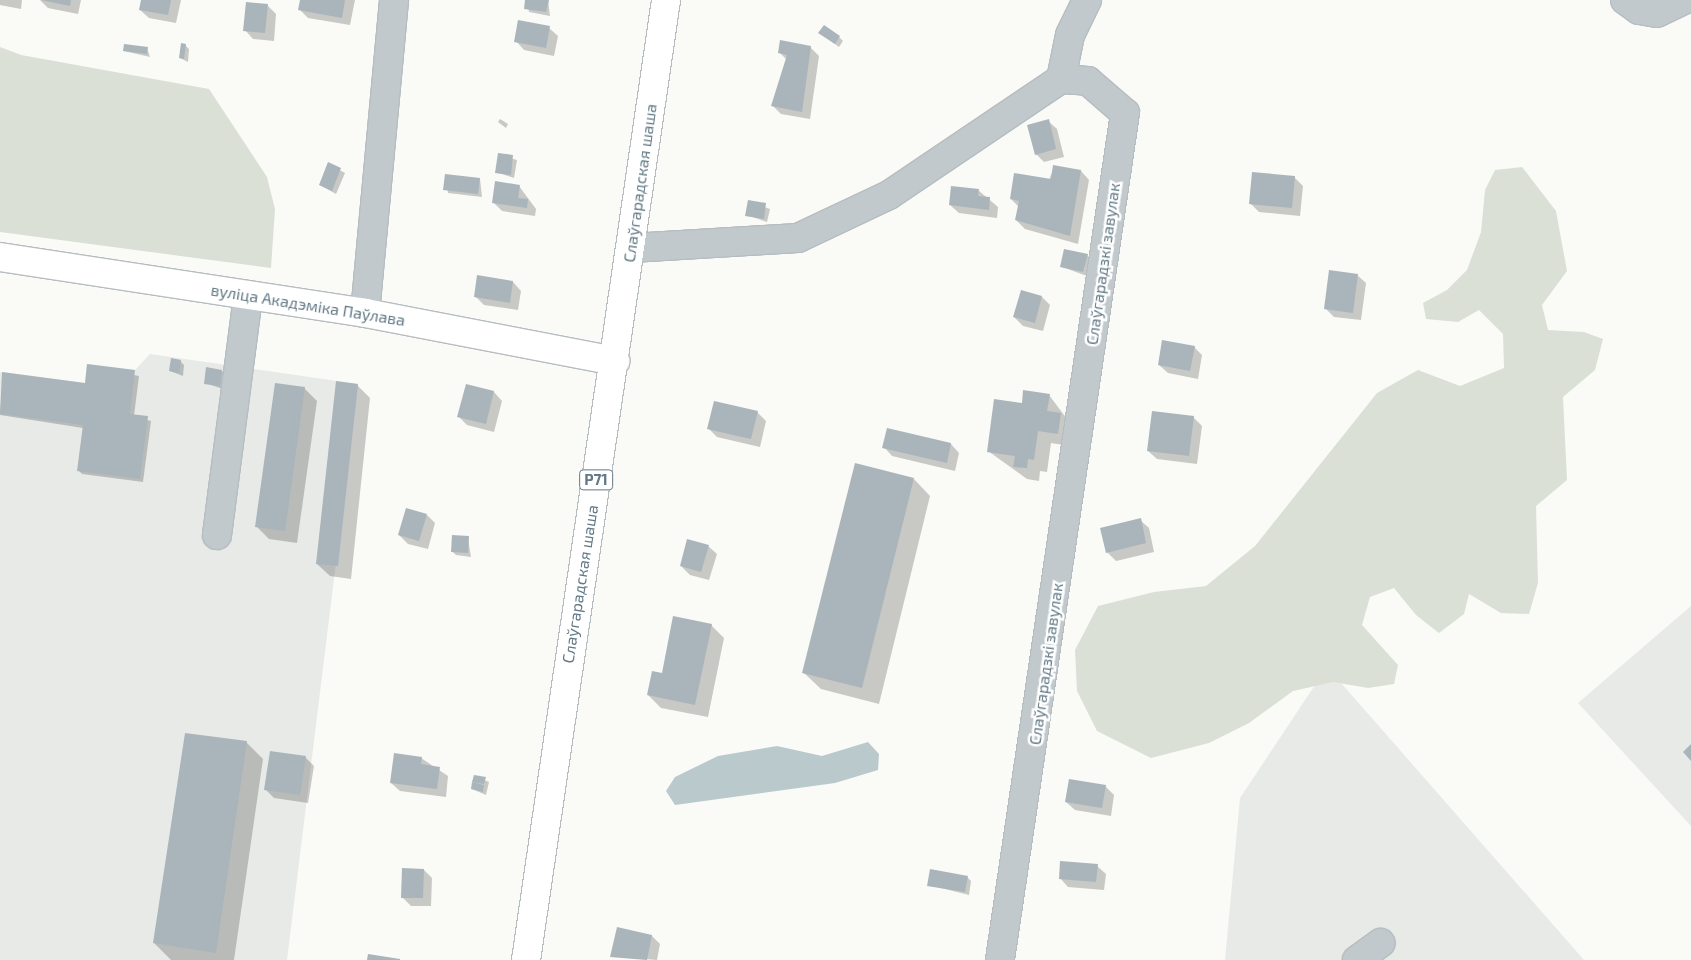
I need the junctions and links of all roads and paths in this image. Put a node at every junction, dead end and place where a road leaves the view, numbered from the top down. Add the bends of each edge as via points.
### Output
1 (394, 0) edge
2 (666, 0) edge
3 (1087, 0) edge
4 (1625, 0) edge
5 (1684, 0) edge
6 (1062, 79) junction
7 (631, 248) junction
8 (0, 257) edge
9 (248, 295) junction
10 (365, 313) junction
11 (615, 361) junction
12 (216, 535) dead end
13 (1380, 943) dead end
14 (526, 960) edge
15 (1000, 960) edge
16 (1357, 960) edge

1 - 10 street
2 - 7 main road, Слаўгарадская шаша / Р71
3 - 6 street via 1070,35
4 - 5 street via 1639,10 1657,13
6 - 7 street via 888,195 798,238
6 - 15 street, Слаўгарадзкі завулак via 1088,81 1125,113
7 - 11 main road, Слаўгарадская шаша / Р71
8 - 9 main road, вуліца Акадэміка Паўлава
9 - 10 main road, вуліца Акадэміка Паўлава
9 - 12 street
10 - 11 main road, вуліца Акадэміка Паўлава
11 - 14 main road, Слаўгарадская шаша / Р71
13 - 16 street

